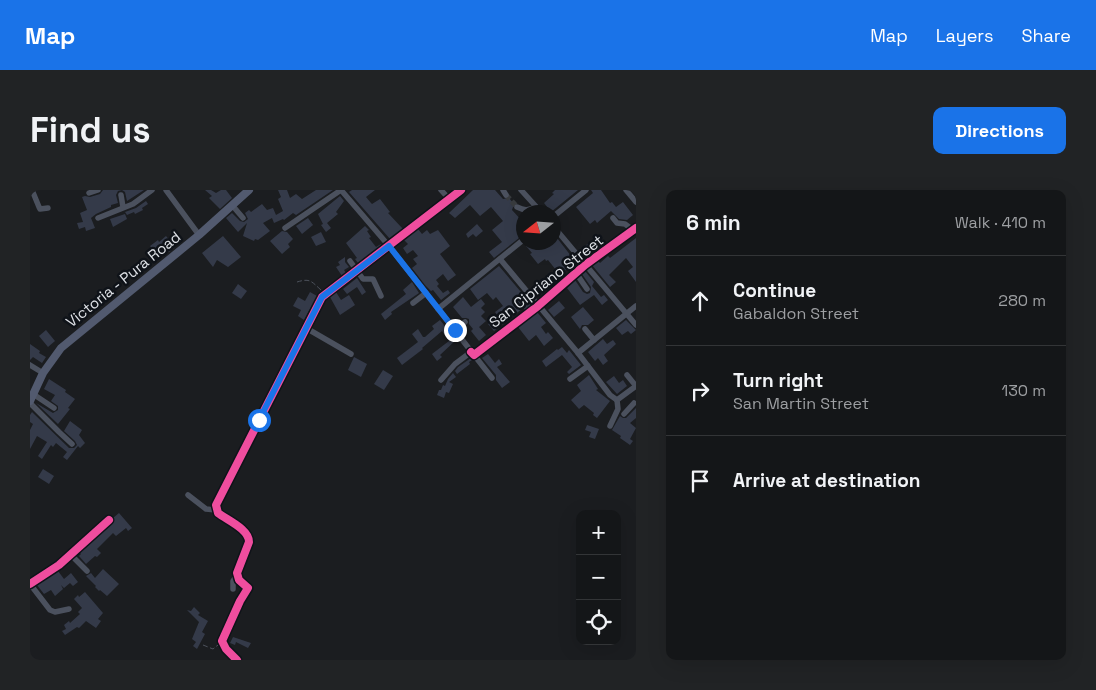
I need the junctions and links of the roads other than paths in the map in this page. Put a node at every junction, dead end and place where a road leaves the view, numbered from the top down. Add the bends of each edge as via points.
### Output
1 (32, 190) edge
2 (98, 190) edge
3 (152, 190) edge
4 (166, 190) edge
5 (249, 190) edge
6 (341, 190) edge
7 (441, 190) edge
8 (461, 190) edge
9 (521, 190) edge
10 (586, 190) edge
11 (626, 190) edge
12 (89, 193) dead end
13 (122, 195) dead end
14 (450, 200) junction
15 (636, 202) edge
16 (232, 205) junction
17 (534, 205) edge
18 (123, 207) junction
19 (48, 208) dead end
20 (561, 210) edge
21 (98, 218) dead end
22 (243, 218) dead end
23 (613, 218) dead end
24 (285, 228) dead end
25 (635, 229) edge
26 (198, 235) junction
27 (561, 236) edge
28 (389, 246) junction
29 (516, 246) edge
30 (585, 251) dead end
31 (576, 255) junction
32 (500, 259) junction
33 (350, 261) dead end
34 (585, 266) junction
35 (358, 271) junction
36 (576, 273) junction
37 (588, 289) dead end
38 (426, 293) junction
39 (381, 296) dead end
40 (413, 302) dead end
41 (538, 306) junction
42 (636, 306) edge
43 (438, 309) junction
44 (627, 314) junction
45 (465, 322) dead end
46 (636, 325) edge
47 (306, 328) junction
48 (585, 329) dead end
49 (455, 330) junction
50 (594, 340) junction
51 (472, 353) junction
52 (578, 353) junction
53 (351, 354) dead end
54 (30, 365) edge
55 (588, 366) junction
56 (44, 373) junction
57 (627, 375) dead end
58 (492, 378) dead end
59 (570, 379) dead end
60 (441, 380) dead end
61 (636, 386) edge
62 (627, 394) junction
63 (31, 400) edge
64 (617, 400) junction
65 (635, 404) edge
66 (54, 408) dead end
67 (624, 414) dead end
68 (610, 426) dead end
69 (72, 444) dead end
70 (188, 496) dead end
71 (216, 510) junction
72 (109, 520) dead end
73 (71, 555) junction
74 (86, 571) dead end
75 (237, 575) junction
76 (30, 584) edge
77 (233, 589) dead end
78 (69, 609) dead end
79 (237, 660) edge

1 - 19 street via 38,207
2 - 12 street
3 - 18 street
4 - 26 street
5 - 16 main road, Victoria - Pura Road
6 - 24 street
6 - 28 street
7 - 14 street
8 - 14 street
9 - 17 street
10 - 20 street
11 - 15 street
13 - 18 street
14 - 28 street
16 - 22 street
16 - 26 main road, Victoria - Pura Road
18 - 21 street
23 - 25 street via 617,223
25 - 34 street, San Cipriano Street
26 - 56 main road, Victoria - Pura Road via 61,348
27 - 31 street
28 - 35 street
28 - 38 street
29 - 32 street
30 - 31 street
31 - 34 street
32 - 41 street
32 - 43 street
33 - 35 street
34 - 36 street, San Cipriano Street
34 - 44 street
35 - 39 street via 363,279 372,279
35 - 47 street via 322,297
36 - 37 street
36 - 41 street, San Cipriano Street
38 - 40 street
38 - 43 street
41 - 51 street, San Cipriano Street
41 - 52 street
42 - 44 street
43 - 49 street
44 - 46 street
44 - 50 street
45 - 49 street
47 - 53 street
47 - 71 street
48 - 50 street
49 - 51 street
50 - 52 street
51 - 58 street
51 - 60 street, San Cipriano Street via 455,364
52 - 55 street
54 - 56 street
55 - 59 street
55 - 64 street
56 - 63 main road, Victoria - Pura Road
57 - 61 street
61 - 62 street
62 - 64 street
62 - 65 street
63 - 66 street
63 - 69 street via 48,422
64 - 68 street via 618,410
65 - 67 street
70 - 71 street via 206,509
71 - 75 street via 249,538
72 - 73 street
73 - 74 street
73 - 76 street
75 - 77 street
75 - 79 street via 248,588 222,641
76 - 78 street via 50,610

